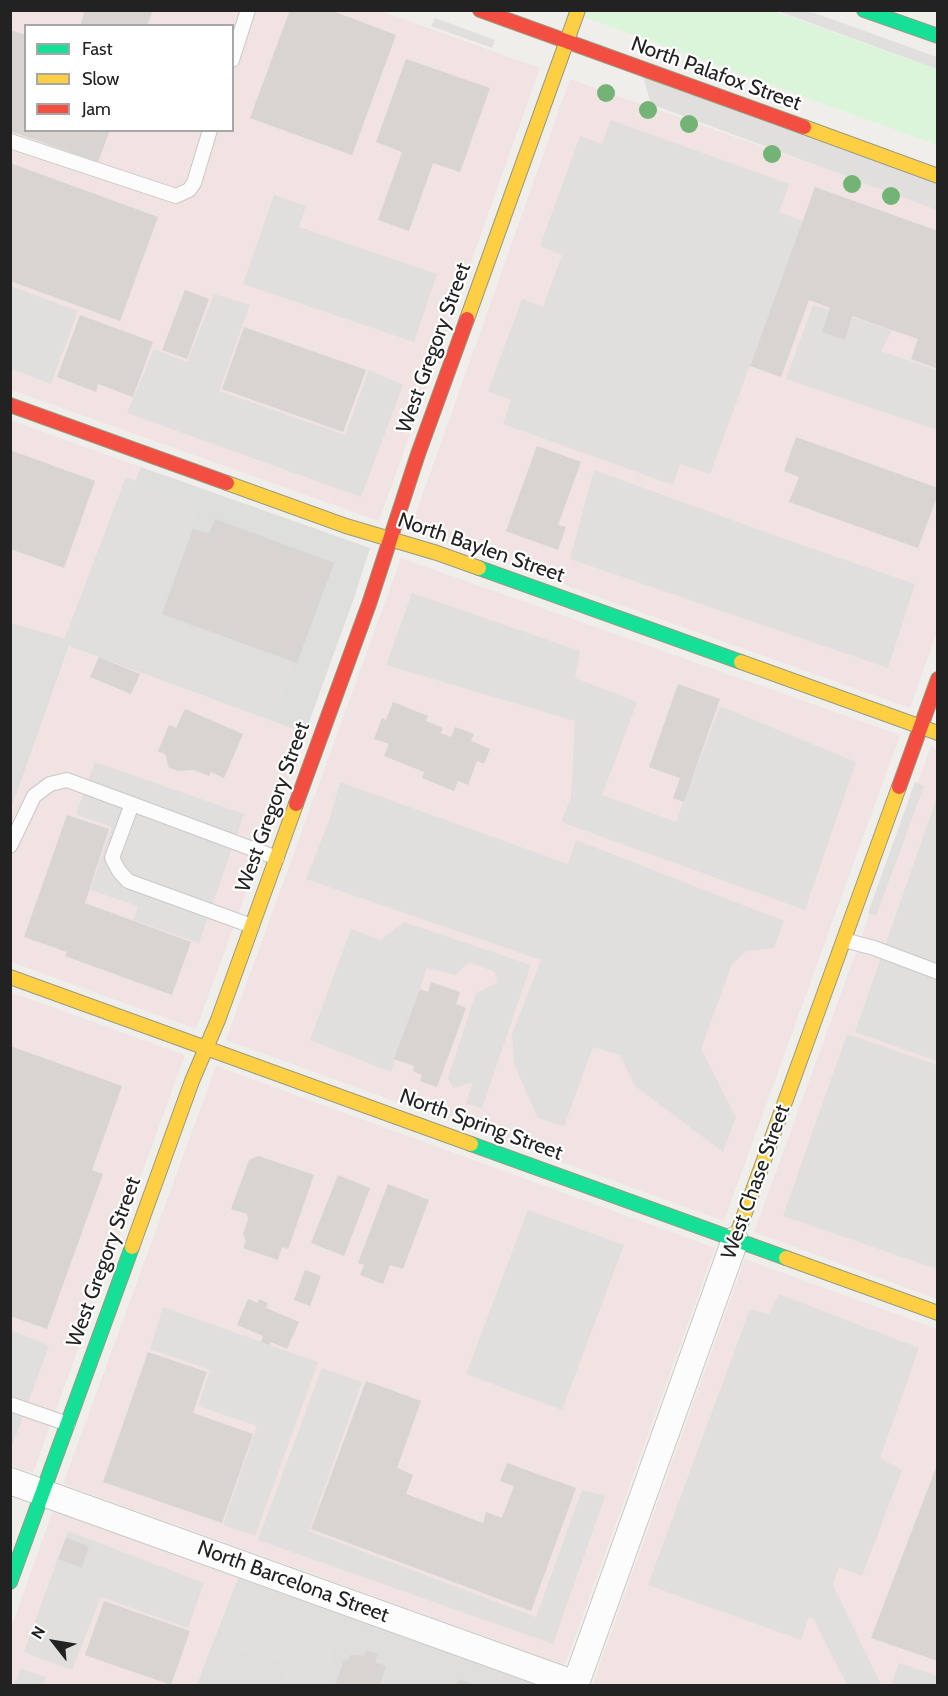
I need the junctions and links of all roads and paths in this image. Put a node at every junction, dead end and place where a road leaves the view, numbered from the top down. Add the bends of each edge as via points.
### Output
1 (248, 10) edge
2 (480, 10) edge
3 (578, 10) edge
4 (864, 10) edge
5 (938, 36) edge
6 (566, 42) junction
7 (234, 54) edge
8 (209, 132) edge
9 (10, 141) edge
10 (938, 176) edge
11 (10, 405) edge
12 (390, 539) junction
13 (938, 680) edge
14 (920, 727) junction
15 (938, 733) edge
16 (132, 804) junction
17 (10, 846) edge
18 (277, 858) junction
19 (252, 926) junction
20 (844, 940) junction
21 (938, 972) edge
22 (10, 977) edge
23 (206, 1047) junction
24 (735, 1240) junction
25 (938, 1313) edge
26 (10, 1404) edge
27 (68, 1424) junction
28 (10, 1480) edge
29 (43, 1492) junction
30 (10, 1582) edge
31 (576, 1685) edge

1 - 7 lane
2 - 6 street, North Palafox Street
3 - 6 street, West Gregory Street
4 - 5 street
6 - 10 street, North Palafox Street
6 - 12 street, West Gregory Street
8 - 9 lane via 194,183 176,196
11 - 12 street, North Baylen Street
12 - 14 street, North Baylen Street
12 - 18 street, West Gregory Street
13 - 14 street, West Chase Street
14 - 15 street, North Baylen Street
14 - 20 street, West Chase Street
16 - 17 lane via 67,780 50,784 34,796
16 - 18 lane
16 - 19 lane via 112,858 128,881
18 - 19 street, West Gregory Street
19 - 23 street, West Gregory Street
20 - 21 lane
20 - 24 street, West Chase Street
22 - 23 street, North Spring Street
23 - 24 street, North Spring Street
23 - 27 street, West Gregory Street
24 - 25 street, North Spring Street
24 - 31 street, West Chase Street
26 - 27 lane
27 - 29 street, West Gregory Street
28 - 29 street, North Barcelona Street
29 - 30 street, West Gregory Street
29 - 31 street, North Barcelona Street

